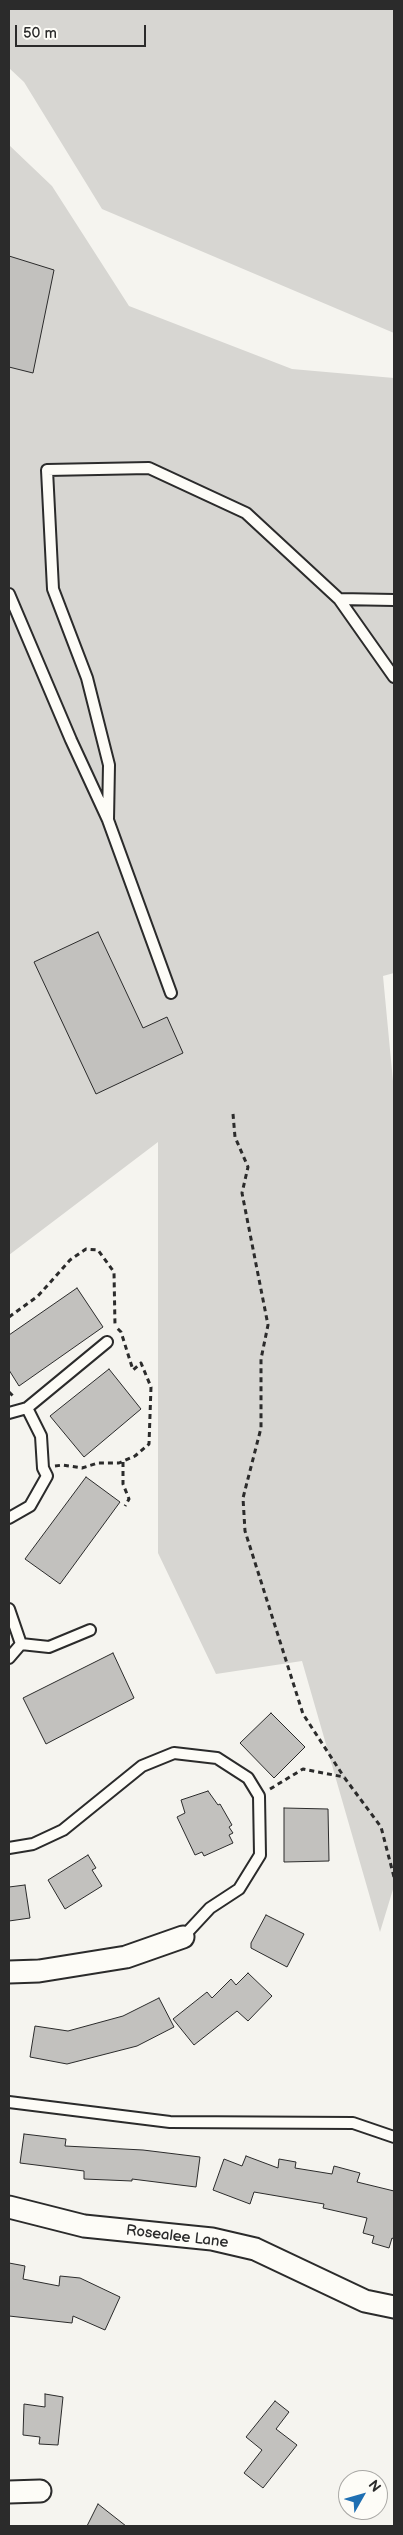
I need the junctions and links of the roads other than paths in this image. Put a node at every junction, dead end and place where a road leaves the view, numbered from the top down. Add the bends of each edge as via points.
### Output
1 (9, 594) edge
2 (339, 599) junction
3 (394, 600) edge
4 (394, 677) edge
5 (108, 820) junction
6 (172, 993) dead end
7 (106, 1342) road end
8 (27, 1408) junction
9 (9, 1413) edge
10 (9, 1518) edge
11 (9, 1609) edge
12 (90, 1630) dead end
13 (21, 1644) junction
14 (9, 1658) edge
15 (9, 1848) edge
16 (183, 1937) joint
17 (9, 1972) edge
18 (9, 2102) edge
19 (394, 2137) edge
20 (9, 2207) edge
21 (394, 2307) edge
22 (9, 2492) edge
23 (40, 2492) dead end

1 - 5 lane
2 - 3 lane
2 - 4 lane
2 - 5 lane via 246,512 149,468 46,470 53,589 87,678 110,766
5 - 6 lane
7 - 8 lane
8 - 9 lane
8 - 10 lane via 41,1436 43,1468 47,1476 30,1506
11 - 13 lane
12 - 13 lane via 49,1648
13 - 14 lane
15 - 16 lane via 33,1844 63,1830 142,1766 174,1753 217,1758 248,1778 259,1796 260,1855 239,1889 210,1908
16 - 17 street via 126,1957 39,1971
18 - 19 lane via 170,2122 353,2122
20 - 21 street, Rosealee Lane via 84,2226 212,2239 255,2249 365,2301
22 - 23 street

